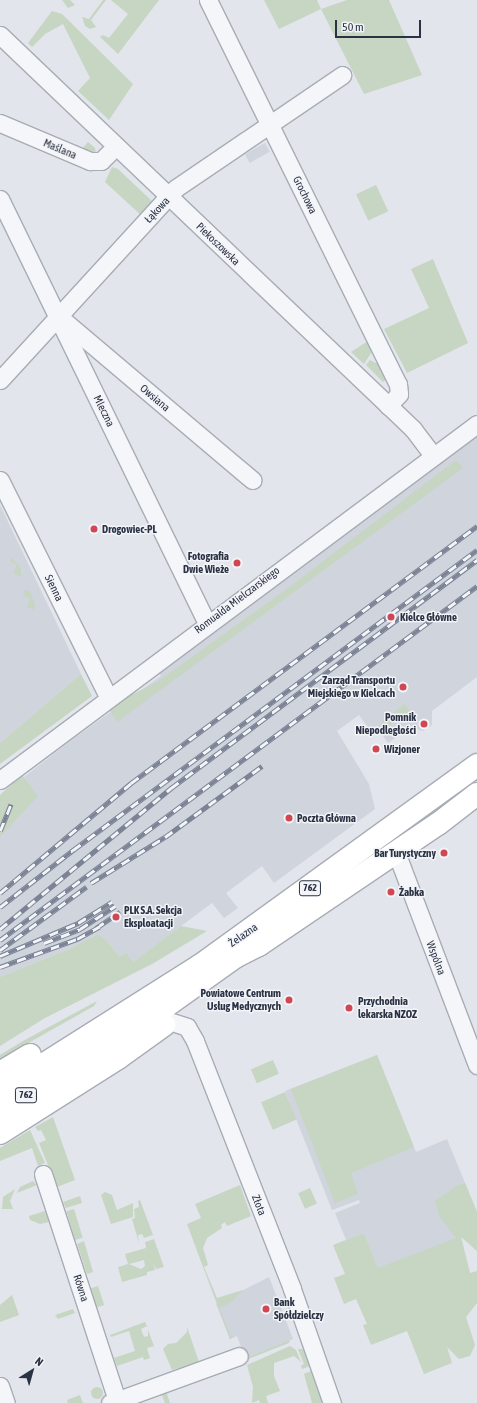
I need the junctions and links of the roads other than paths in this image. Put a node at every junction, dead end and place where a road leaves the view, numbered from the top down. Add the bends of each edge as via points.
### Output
1 (208, 0) edge
2 (0, 36) edge
3 (342, 75) dead end
4 (0, 123) edge
5 (270, 125) junction
6 (116, 146) junction
7 (169, 197) junction
8 (0, 199) edge
9 (59, 316) junction
10 (0, 380) edge
11 (388, 406) junction
12 (477, 424) edge
13 (433, 456) junction
14 (0, 480) edge
15 (252, 480) dead end
16 (207, 623) junction
17 (108, 697) junction
18 (477, 765) edge
19 (0, 780) edge
20 (477, 794) edge
21 (396, 852) junction
22 (259, 945) junction
23 (200, 965) junction
24 (169, 1021) junction
25 (477, 1064) edge
26 (0, 1073) edge
27 (0, 1092) edge
28 (0, 1112) edge
29 (0, 1133) edge
30 (43, 1174) dead end
31 (239, 1356) dead end
32 (0, 1386) edge
33 (115, 1402) edge
34 (6, 1403) edge
35 (332, 1403) edge

1 - 5 street, Grochowa
2 - 6 street, Piekoszowska
3 - 5 street, Łąkowa
4 - 6 street, Maślana via 90,161 101,161
5 - 7 street, Łąkowa via 176,188
5 - 11 street, Grochowa via 400,391
6 - 7 street, Piekoszowska
7 - 9 street, Łąkowa
7 - 11 street, Piekoszowska
8 - 9 street, Mleczna
9 - 10 street, Łąkowa
9 - 15 street, Owsiana
9 - 16 street, Mleczna
11 - 13 street, Piekoszowska via 416,433
12 - 13 street, Romualda Mielczarskiego
13 - 16 street, Romualda Mielczarskiego
14 - 17 street, Sienna
16 - 17 street, Romualda Mielczarskiego
17 - 19 street, Romualda Mielczarskiego
18 - 23 main road, Żelazna / 762
20 - 21 main road, Żelazna / 762
21 - 22 main road, Żelazna / 762
21 - 25 street, Wspólna
22 - 24 main road via 240,965
22 - 28 main road, Żelazna / 762 via 235,957 145,1021
23 - 26 main road via 123,998
23 - 27 main road, Żelazna / 762
24 - 29 main road via 118,1058
24 - 35 street, Złota via 187,1027 196,1041 295,1296
30 - 33 street, Równa
31 - 33 street
32 - 34 street

